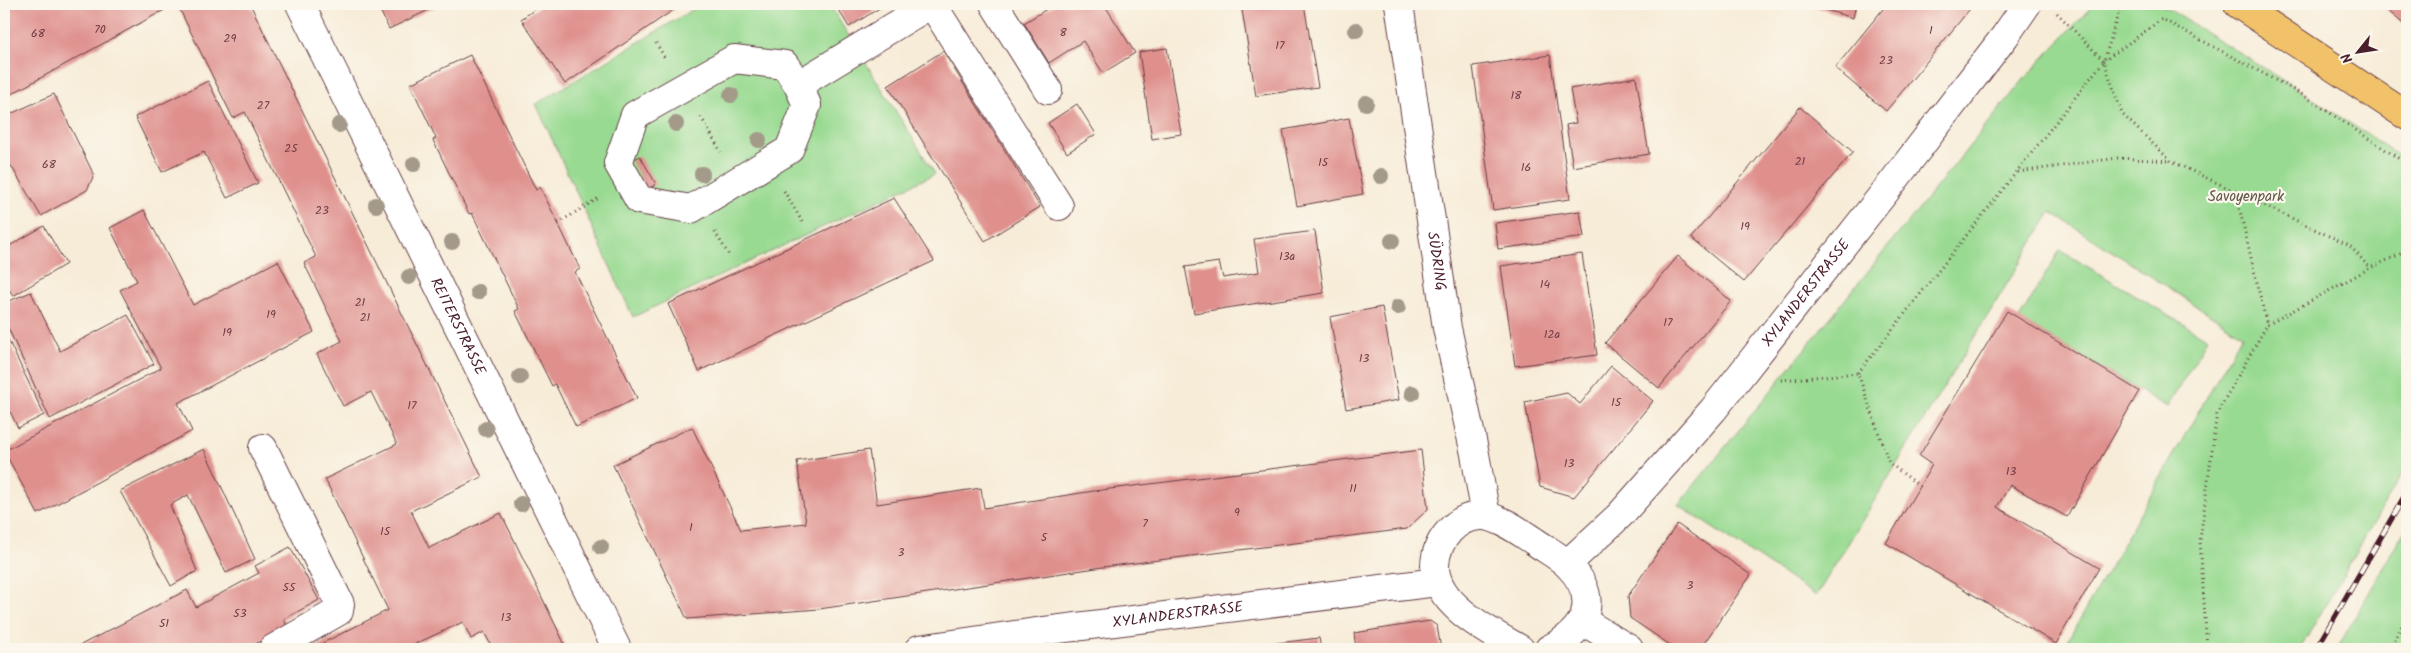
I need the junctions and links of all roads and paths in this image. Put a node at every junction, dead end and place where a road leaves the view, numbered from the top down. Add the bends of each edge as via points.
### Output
1 (300, 4) edge
2 (931, 4) edge
3 (994, 4) edge
4 (1399, 4) edge
5 (2027, 4) edge
6 (2121, 4) edge
7 (2238, 4) edge
8 (2054, 10) dead end
9 (2104, 61) junction
10 (798, 85) junction
11 (1048, 90) dead end
12 (698, 111) dead end
13 (2407, 116) edge
14 (722, 154) dead end
15 (2171, 161) junction
16 (2407, 164) edge
17 (2017, 172) junction
18 (628, 182) junction
19 (2236, 194) junction
20 (1058, 206) dead end
21 (558, 223) dead end
22 (2407, 251) edge
23 (2370, 268) junction
24 (2268, 325) junction
25 (1858, 373) junction
26 (1778, 380) dead end
27 (263, 448) dead end
28 (1920, 486) dead end
29 (1486, 516) junction
30 (1567, 564) junction
31 (1436, 582) junction
32 (2407, 617) edge
33 (1583, 621) junction
34 (1506, 645) edge
35 (273, 649) edge
36 (617, 649) edge
37 (919, 649) edge
38 (1549, 649) edge
39 (1629, 649) edge
40 (2207, 649) edge
41 (2388, 649) edge

1 - 36 street, REITERSTRASSE
2 - 10 street
2 - 20 street
3 - 11 street
4 - 29 street, SÜDRING via 1447,328
5 - 30 street, XYLANDERSTRASSE via 1898,175 1713,410 1620,515
6 - 9 path
7 - 13 main road
8 - 9 path
9 - 15 path via 2122,114
9 - 16 path via 2162,19 2303,96
9 - 17 path
10 - 18 street via 807,106 789,150 723,191 690,209 639,200
10 - 18 street via 785,64 734,59 682,87 635,115 618,163
12 - 14 path
15 - 17 path via 2118,158
15 - 19 path
17 - 25 path
18 - 21 path
19 - 23 path via 2350,246
19 - 24 path
22 - 23 path
23 - 24 path
24 - 40 path via 2217,413 2200,540
25 - 26 path
25 - 28 path via 1889,463
27 - 35 street via 340,604 339,611 325,621
29 - 30 street via 1521,533
29 - 31 street via 1474,516 1448,532 1435,558
30 - 33 street via 1586,592
31 - 34 street via 1448,600
31 - 37 street, XYLANDERSTRASSE
32 - 41 path
33 - 38 street via 1575,633
33 - 39 street

